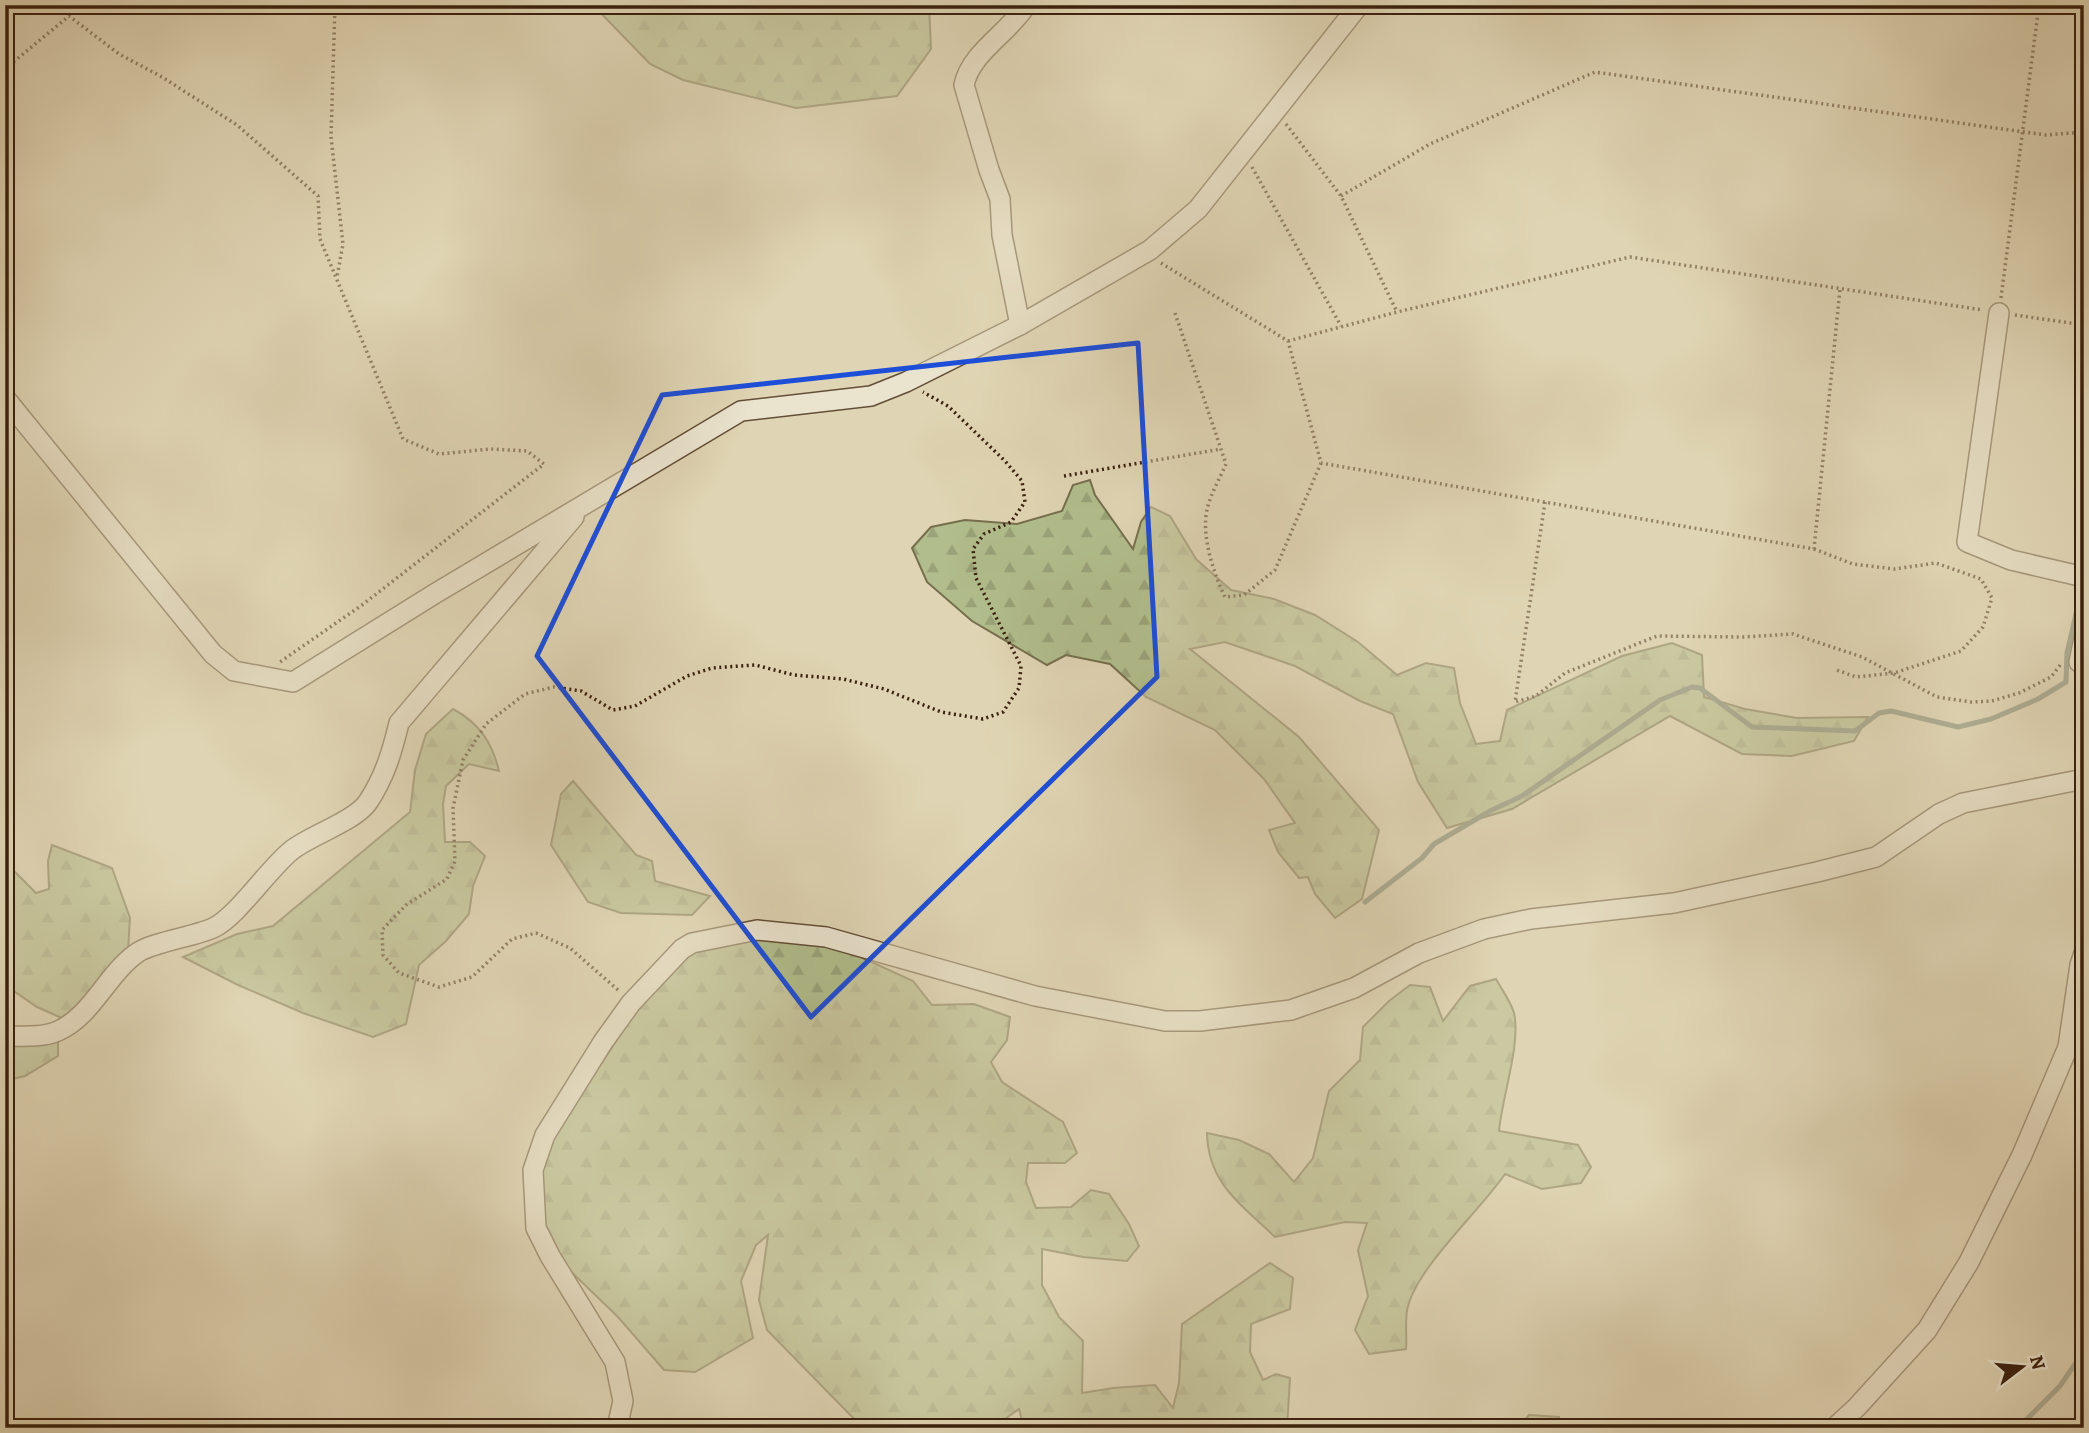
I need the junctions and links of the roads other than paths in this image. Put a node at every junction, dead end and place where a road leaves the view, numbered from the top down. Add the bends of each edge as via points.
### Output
1 (1026, 5) edge
2 (1359, 5) edge
3 (1999, 313) road end
4 (1020, 325) junction
5 (5, 398) edge
6 (583, 505) junction
7 (2084, 577) edge
8 (2084, 638) edge
9 (2082, 663) edge
10 (2084, 779) edge
11 (2084, 953) edge
12 (5, 1036) edge
13 (617, 1428) edge
14 (1834, 1428) edge

1 - 4 street via 975,62 964,85 1000,199 1002,235
2 - 4 street via 1198,209 1144,253
3 - 7 street via 1967,542 2011,560
4 - 6 street via 872,396 741,411
5 - 6 street via 213,654 234,671 293,682
6 - 12 street via 398,723 389,764 366,804 293,849 215,927 138,952 58,1031 32,1037
8 - 9 street
10 - 13 street via 1963,803 1876,857 1674,903 1531,919 1485,929 1419,953 1354,988 1291,1010 1200,1021 1165,1021 1035,996 826,937 757,929 692,943 631,1003 603,1042 545,1135 533,1170 536,1228 615,1362 623,1401
11 - 14 street via 2068,1047 1969,1262 1927,1330

